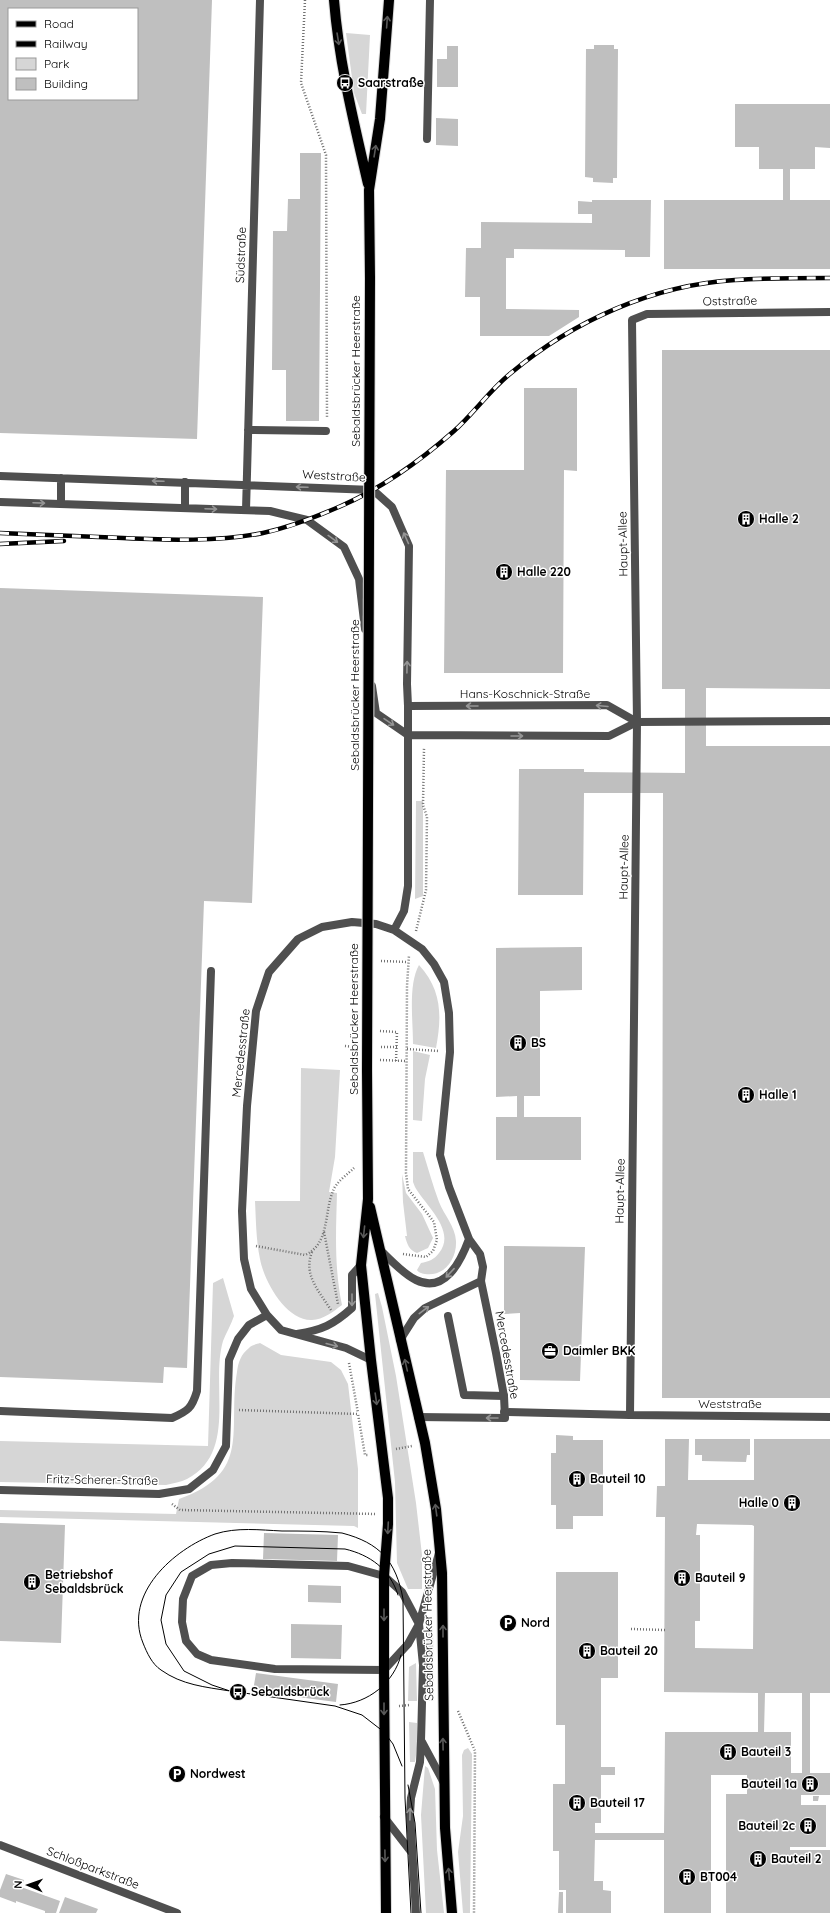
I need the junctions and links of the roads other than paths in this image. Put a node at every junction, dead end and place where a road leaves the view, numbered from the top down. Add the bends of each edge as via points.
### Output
1 (260, 0) edge
2 (334, 0) edge
3 (389, 0) edge
4 (430, 0) edge
5 (427, 139) dead end
6 (369, 190) junction
7 (830, 312) edge
8 (632, 320) joint
9 (248, 430) junction
10 (326, 431) road end
11 (0, 476) edge
12 (61, 478) junction
13 (185, 482) junction
14 (246, 485) junction
15 (0, 502) edge
16 (61, 504) junction
17 (185, 508) junction
18 (246, 510) junction
19 (408, 706) junction
20 (830, 721) edge
21 (637, 722) junction
22 (408, 735) junction
23 (394, 930) junction
24 (212, 971) dead end
25 (368, 1199) junction
26 (469, 1239) junction
27 (380, 1250) junction
28 (361, 1264) junction
29 (481, 1281) junction
30 (267, 1315) junction
31 (448, 1316) dead end
32 (294, 1335) junction
33 (400, 1340) junction
34 (371, 1360) junction
35 (504, 1396) junction
36 (0, 1411) edge
37 (504, 1412) junction
38 (630, 1415) junction
39 (418, 1417) junction
40 (830, 1417) edge
41 (0, 1490) edge
42 (440, 1549) junction
43 (384, 1576) junction
44 (419, 1624) junction
45 (384, 1670) junction
46 (422, 1741) junction
47 (444, 1783) junction
48 (384, 1817) junction
49 (0, 1845) edge
50 (412, 1853) junction
51 (178, 1913) edge
52 (386, 1913) edge
53 (416, 1913) edge
54 (452, 1913) edge

1 - 9 street, Südstraße
2 -> 6 main road, Sebaldsbrücker Heerstraße via 345,82
6 -> 3 main road, Sebaldsbrücker Heerstraße via 380,119
4 - 5 street
6 - 25 main road, Sebaldsbrücker Heerstraße, bridge
7 - 8 street, Oststraße via 647,314
8 - 21 street, Haupt-Allee
9 - 10 street
9 - 14 street, Südstraße
11 - 12 street, Weststraße
13 -> 12 street, Weststraße
12 - 16 street
13 - 14 street, Weststraße
13 - 17 street
14 - 18 street, Südstraße
19 -> 14 street, Weststraße via 409,546 392,506 373,490
15 -> 16 street
16 - 17 street
17 -> 18 street
18 -> 22 street via 270,511 307,520 344,547 359,579 376,713
21 -> 19 street, Hans-Koschnick-Straße via 607,705
19 - 22 street, Weststraße
20 - 21 street, Hans-Koschnick-Straße
22 -> 21 street, Hans-Koschnick-Straße via 608,736
21 - 38 street, Haupt-Allee
22 - 23 street, Weststraße via 408,886 404,912
23 - 26 street, Mercedesstraße via 422,948 444,982 449,1013 450,1052 440,1154 449,1187
23 - 30 street, Mercedesstraße via 376,924 352,922 322,927 298,940 269,972 256,1011 243,1196 244,1259 251,1289
24 - 36 street via 196,1391 193,1404 184,1413 172,1418
25 - 27 main road, Sebaldsbrücker Heerstraße
25 -> 28 main road, Sebaldsbrücker Heerstraße
26 -> 27 street via 462,1258 448,1276 432,1283 416,1280
26 - 29 street, Mercedesstraße via 480,1254 483,1267
27 - 33 main road, Sebaldsbrücker Heerstraße
28 -> 32 street via 352,1274 352,1308 338,1321 316,1331
28 - 34 main road, Sebaldsbrücker Heerstraße
33 -> 29 street via 414,1318 425,1308
29 - 35 street, Mercedesstraße
30 - 32 street, Mercedesstraße via 281,1330
30 - 41 street, Fritz-Scherer-Straße via 249,1325 238,1339 229,1360 226,1446 213,1470 189,1489 159,1494
31 - 35 street via 464,1395
32 -> 34 street, Mercedesstraße via 346,1348
39 -> 33 main road, Sebaldsbrücker Heerstraße
34 -> 43 main road, Sebaldsbrücker Heerstraße via 388,1498
35 - 37 street, Mercedesstraße
37 - 38 street, Weststraße
37 -> 39 street, Mercedesstraße via 505,1418
38 - 40 street, Weststraße
42 -> 39 main road, Sebaldsbrücker Heerstraße via 436,1509
42 - 44 street
47 -> 42 main road, Sebaldsbrücker Heerstraße
43 - 44 street via 402,1592
43 -> 45 main road, Sebaldsbrücker Heerstraße
43 - 45 street via 348,1566 232,1563 211,1565 192,1576 183,1599 182,1622 186,1641 197,1654 211,1660 301,1671
44 - 45 street via 408,1644
44 - 46 street via 423,1665
45 -> 48 main road, Sebaldsbrücker Heerstraße
46 - 47 street
50 -> 46 street via 411,1798 420,1762
54 -> 47 main road, Sebaldsbrücker Heerstraße
48 - 50 street
48 -> 52 main road, Sebaldsbrücker Heerstraße
49 - 51 street, Schloßparkstraße
50 - 53 street

